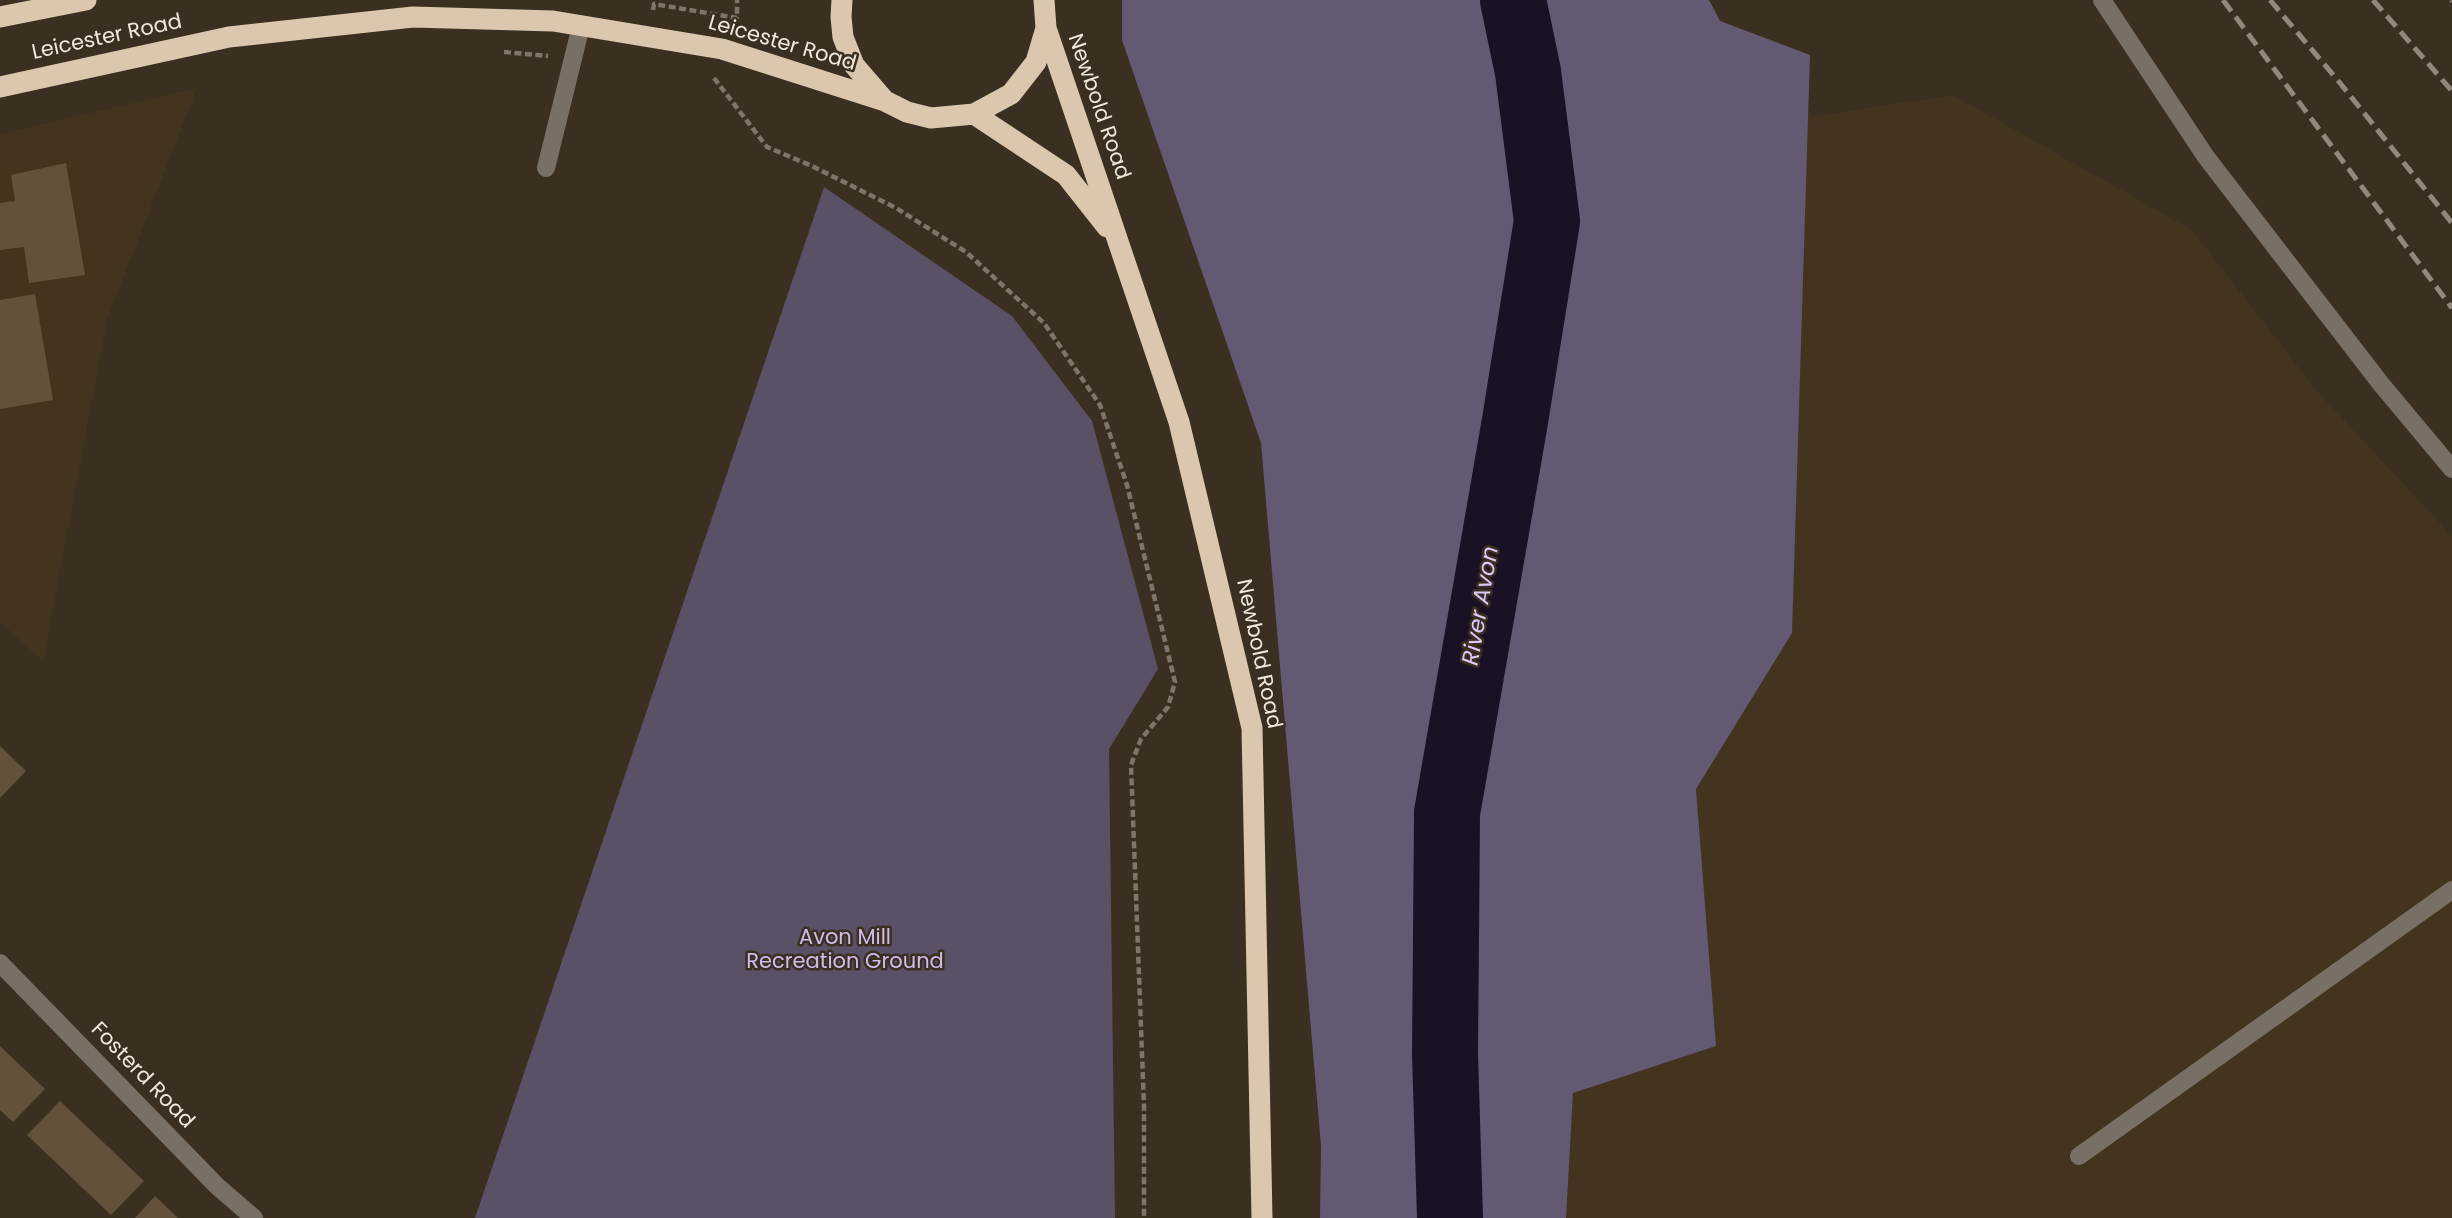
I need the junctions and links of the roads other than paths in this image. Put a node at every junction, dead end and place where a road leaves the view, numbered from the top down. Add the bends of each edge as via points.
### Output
1 (86, 0) edge
2 (842, 0) edge
3 (1044, 0) edge
4 (2102, 0) edge
5 (0, 17) edge
6 (581, 26) junction
7 (1046, 28) junction
8 (0, 87) edge
9 (885, 100) junction
10 (974, 114) junction
11 (546, 168) dead end
12 (1118, 240) junction
13 (2452, 470) edge
14 (2452, 890) edge
15 (0, 964) edge
16 (2079, 1156) dead end
17 (254, 1218) edge
18 (1262, 1218) edge

1 - 5 highway, Leicester Road
2 - 9 highway via 843,37 853,65
3 - 7 highway
4 - 13 street via 2206,158
6 - 8 highway, Leicester Road via 413,17 229,37
6 - 9 highway, Leicester Road via 722,49
6 - 11 street
7 - 10 highway via 1036,62 1011,94
7 - 12 highway, Newbold Road
9 - 10 highway, Leicester Road via 931,118
10 - 12 highway, Newbold Road via 1066,175
12 - 18 highway, Newbold Road via 1179,422 1252,728
14 - 16 street
15 - 17 street, Fosterd Road via 217,1186

